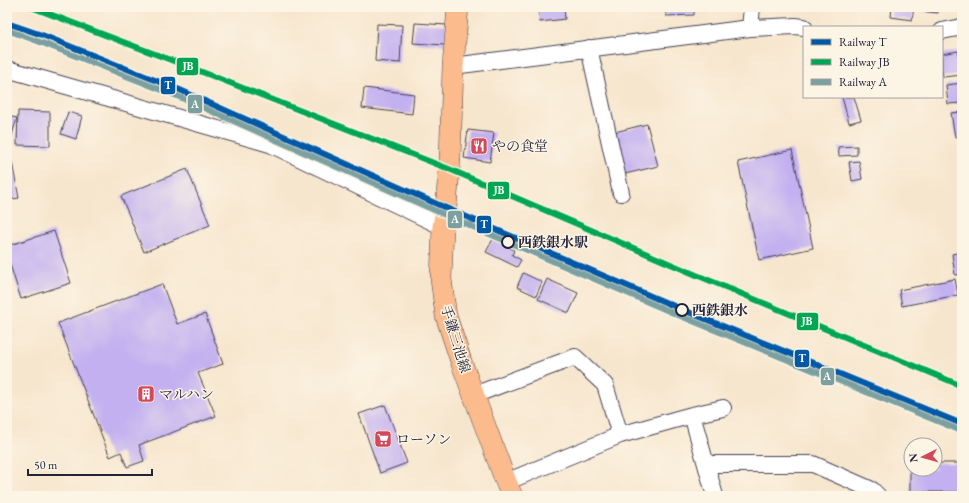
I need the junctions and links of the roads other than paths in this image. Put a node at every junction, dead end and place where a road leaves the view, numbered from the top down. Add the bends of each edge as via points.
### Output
1 (458, 7) edge
2 (752, 7) edge
3 (803, 27) edge
4 (962, 27) edge
5 (750, 28) junction
6 (943, 31) edge
7 (589, 48) junction
8 (453, 66) junction
9 (7, 69) edge
10 (621, 193) dead end
11 (443, 227) junction
12 (474, 395) junction
13 (723, 408) dead end
14 (692, 415) junction
15 (620, 435) junction
16 (706, 464) junction
17 (509, 489) edge
18 (715, 496) edge
19 (878, 496) edge

1 - 8 main road, 手鎌三池線
2 - 5 street
3 - 5 street
4 - 6 street
5 - 7 street
7 - 8 street
7 - 10 street
8 - 11 main road, 手鎌三池線 via 450,158
9 - 11 street via 270,144
11 - 12 main road, 手鎌三池線 via 441,279 446,316
12 - 15 street via 575,357 605,385
12 - 17 main road, 手鎌三池線
13 - 14 street
14 - 15 street
14 - 16 street
15 - 17 street
16 - 18 street
16 - 19 street via 812,464 872,490

